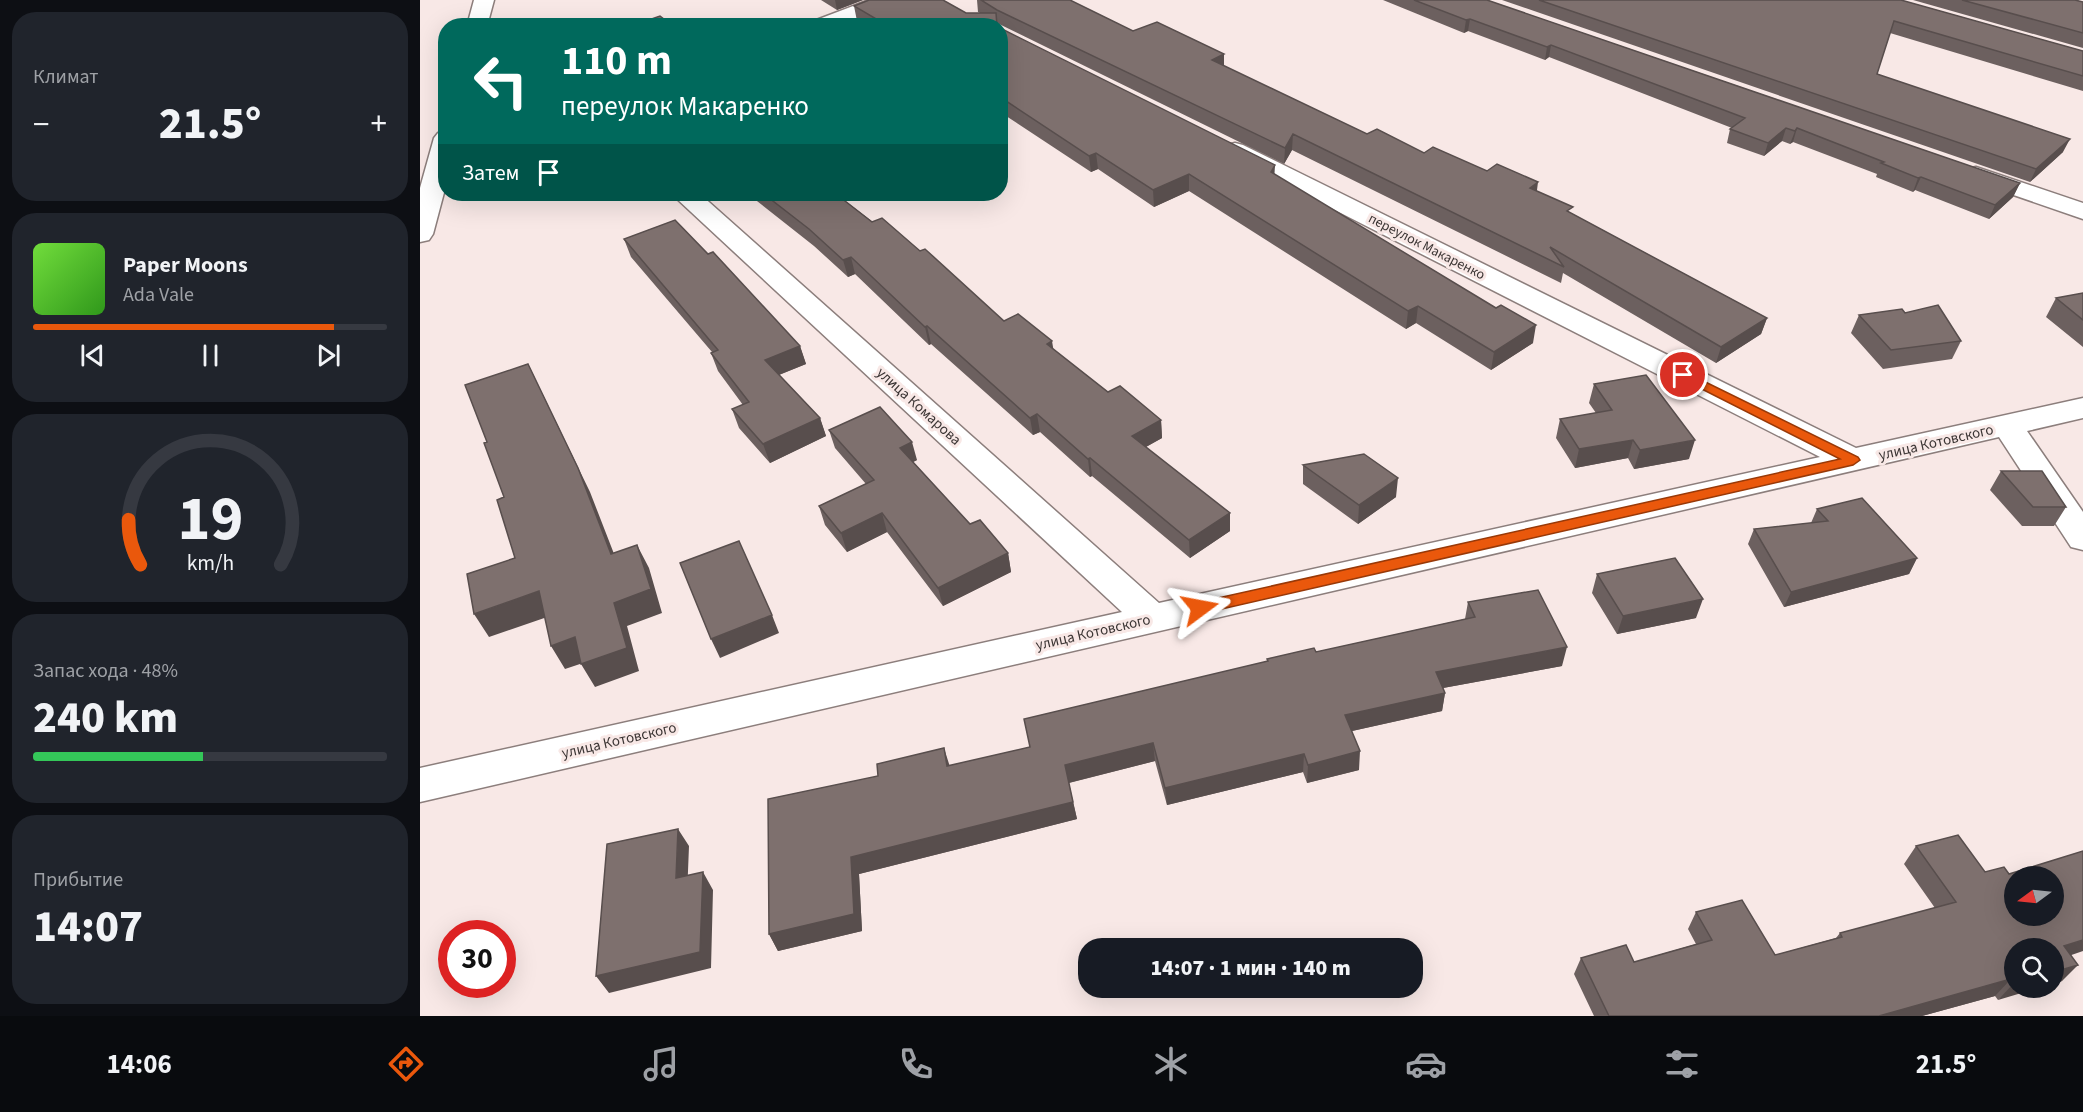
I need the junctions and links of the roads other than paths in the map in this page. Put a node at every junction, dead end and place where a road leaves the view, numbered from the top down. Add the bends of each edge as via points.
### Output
1 (484, 0) edge
2 (888, 0) edge
3 (479, 18) edge
4 (840, 18) edge
5 (1214, 139) edge
6 (1959, 168) edge
7 (438, 176) edge
8 (694, 201) edge
9 (2083, 211) edge
10 (420, 234) edge
11 (2083, 408) edge
12 (2007, 425) junction
13 (1853, 460) junction
14 (2083, 538) edge
15 (1153, 619) junction
16 (420, 785) edge

1 - 3 street
2 - 4 street
5 - 13 street, переулок Макаренко
6 - 9 street
7 - 10 street
8 - 15 street, улица Комарова
11 - 12 street, улица Котовского
12 - 13 street, улица Котовского
12 - 14 street
13 - 15 street, улица Котовского
15 - 16 street, улица Котовского

